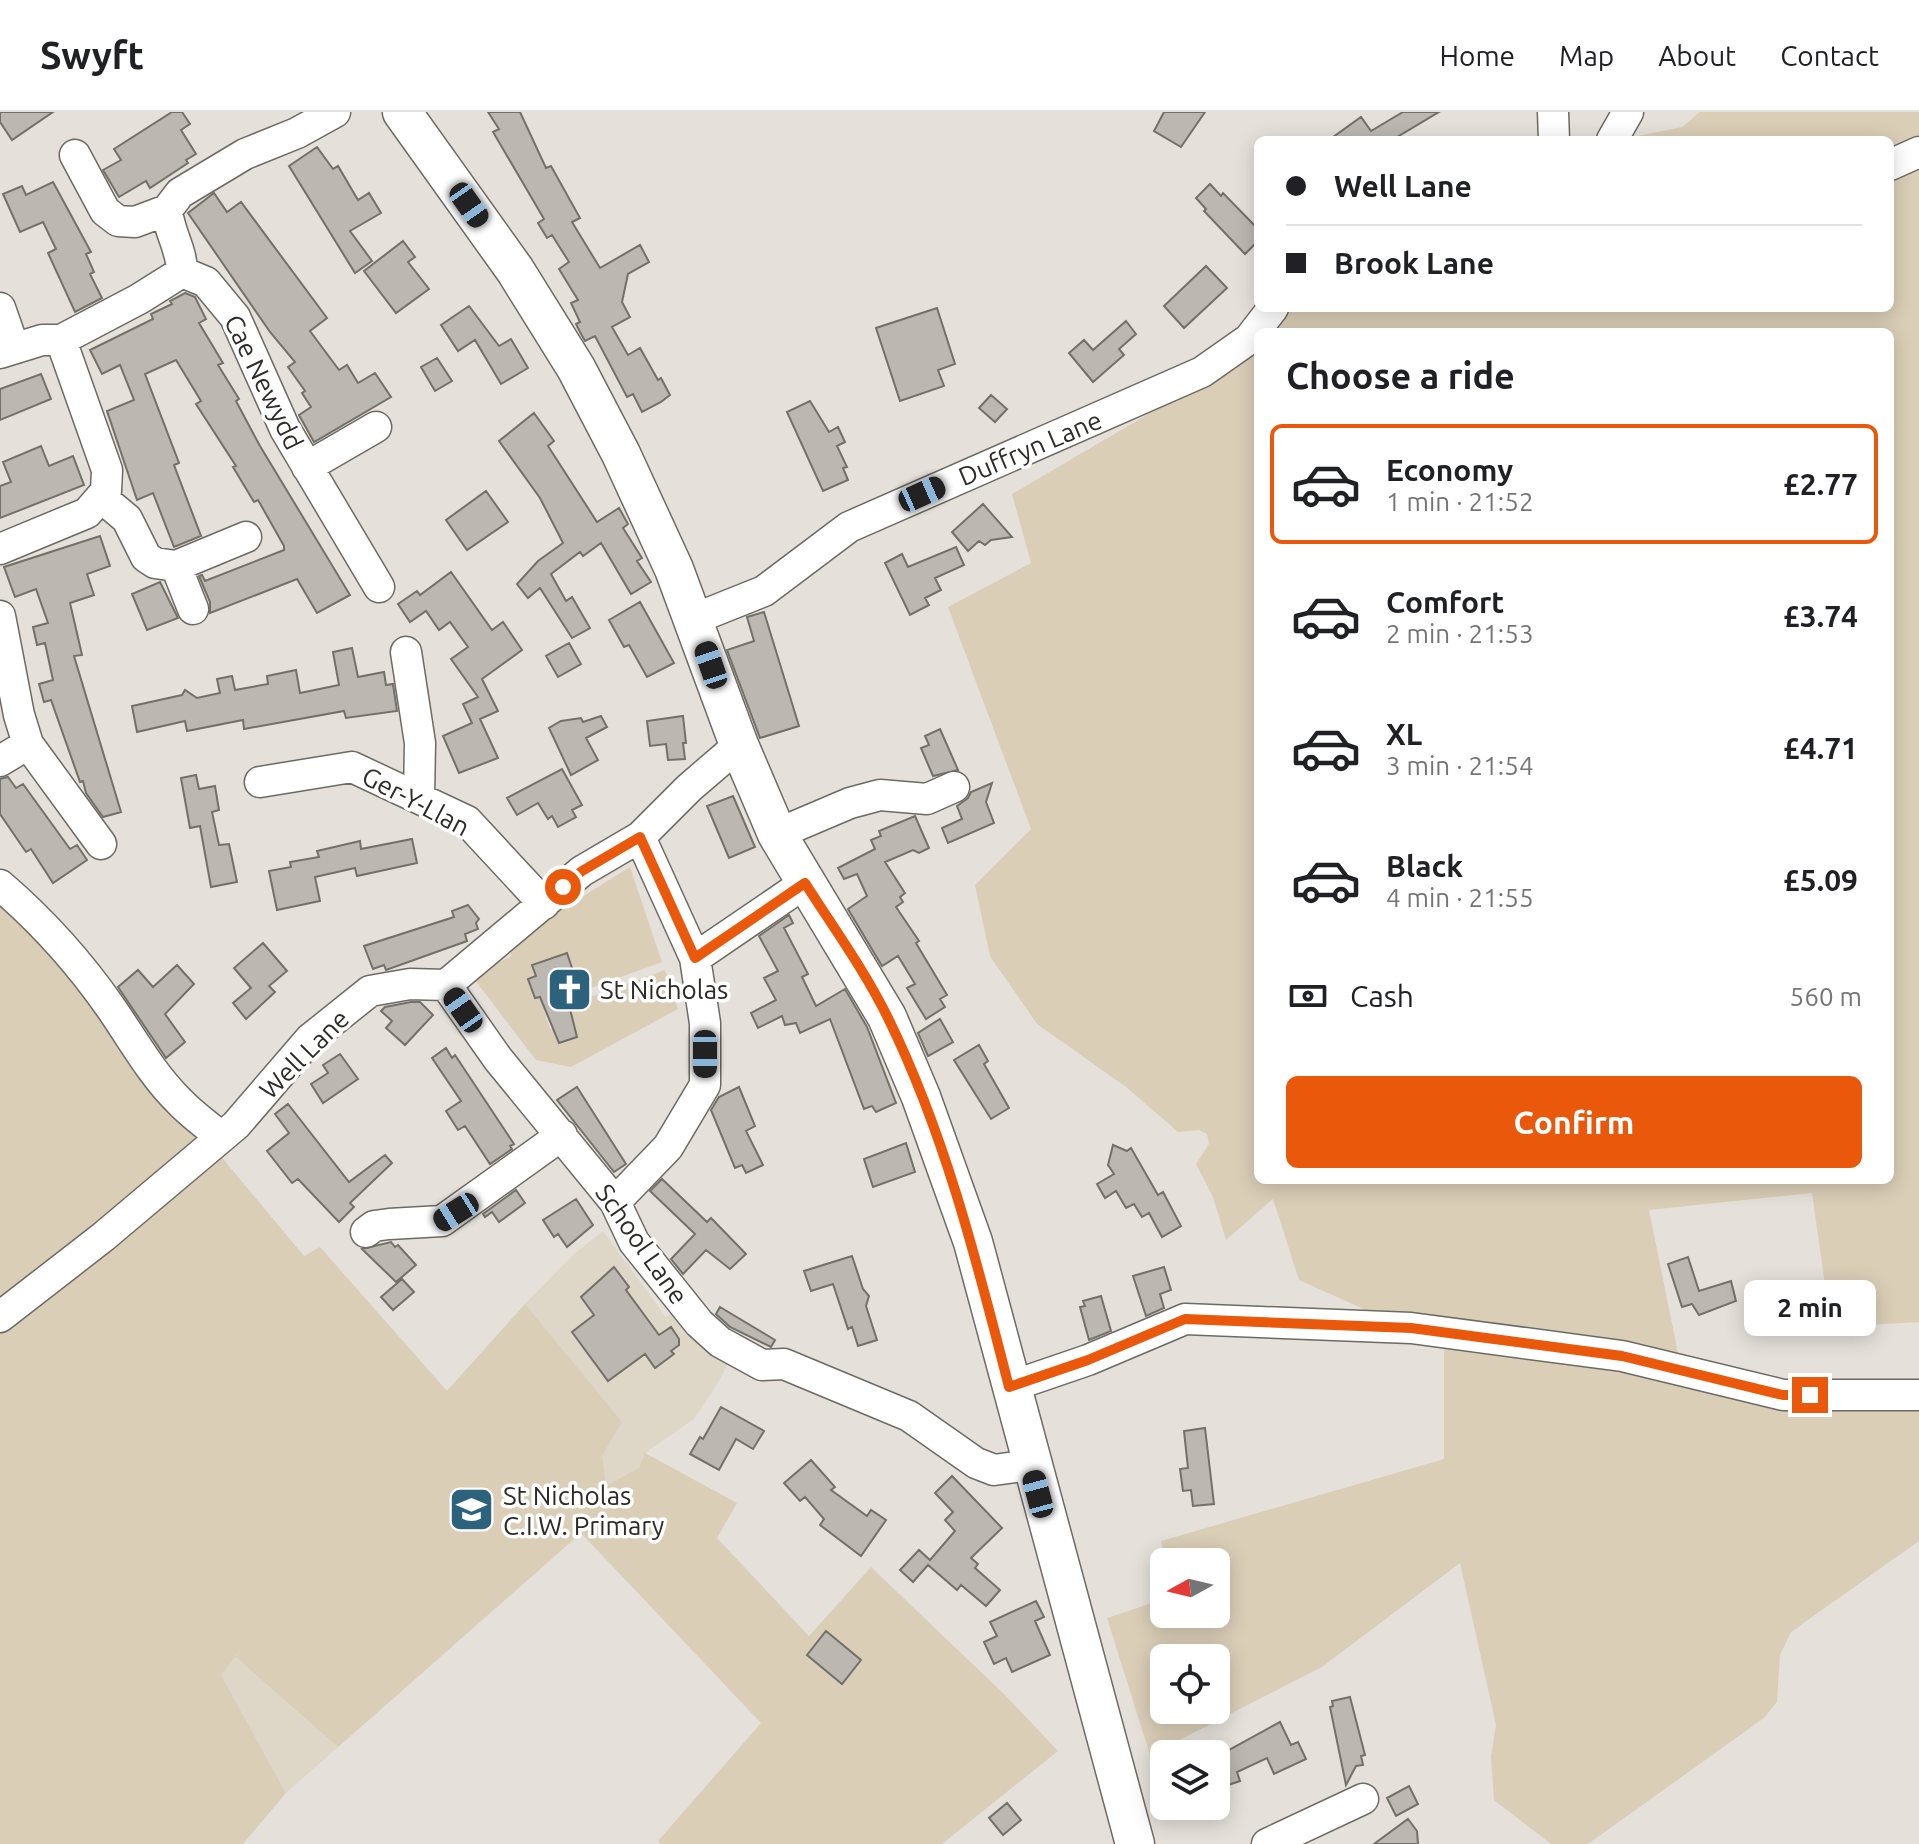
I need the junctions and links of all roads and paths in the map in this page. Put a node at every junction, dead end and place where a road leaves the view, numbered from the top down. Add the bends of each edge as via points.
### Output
1 (335, 112) edge
2 (402, 112) edge
3 (1553, 112) edge
4 (1628, 112) edge
5 (1554, 136) edge
6 (1614, 136) edge
7 (1919, 152) edge
8 (75, 155) dead end
9 (1894, 163) edge
10 (167, 210) junction
11 (182, 272) junction
12 (0, 308) edge
13 (1270, 312) edge
14 (1258, 328) edge
15 (1254, 333) edge
16 (61, 340) junction
17 (7, 351) edge
18 (376, 427) dead end
19 (307, 467) junction
20 (102, 498) junction
21 (246, 537) dead end
22 (0, 549) edge
23 (176, 566) junction
24 (379, 587) dead end
25 (193, 609) dead end
26 (0, 616) edge
27 (694, 619) junction
28 (406, 652) dead end
29 (28, 744) junction
30 (739, 745) junction
31 (0, 761) edge
32 (260, 782) dead end
33 (954, 787) dead end
34 (419, 798) junction
35 (777, 834) junction
36 (640, 837) junction
37 (101, 844) dead end
38 (805, 883) junction
39 (0, 885) edge
40 (544, 904) junction
41 (695, 958) junction
42 (446, 985) junction
43 (562, 1135) junction
44 (221, 1137) junction
45 (615, 1202) junction
46 (366, 1232) dead end
47 (0, 1317) edge
48 (1009, 1387) junction
49 (1919, 1395) edge
50 (1030, 1465) junction
51 (1363, 1799) dead end
52 (1135, 1844) edge
53 (1267, 1844) edge

1 - 10 street via 227,164 180,193
2 - 27 main road via 564,346 628,468
3 - 5 street
4 - 6 street
7 - 9 street
8 - 10 street via 105,211 118,221 135,222
10 - 11 street via 181,249
11 - 16 street
11 - 19 street, Cae Newydd via 206,282 235,317
12 - 17 street
13 - 14 street, Duffryn Lane
15 - 27 street, Duffryn Lane via 1202,372 849,527 764,591
16 - 17 street
16 - 20 street via 107,470 109,482
18 - 19 street, Cae Newydd
19 - 24 street, Cae Newydd
20 - 22 street via 87,513
20 - 23 street via 132,525 146,557
21 - 23 street
23 - 25 street
26 - 29 street
27 - 30 main road
28 - 34 street via 420,743
29 - 31 street
29 - 37 street
30 - 35 main road
30 - 36 street
32 - 34 street, Ger-Y-Llan via 352,767
33 - 35 street via 927,799 880,795
34 - 40 street, Ger-Y-Llan via 467,821
35 - 38 main road
36 - 40 street via 582,871
36 - 41 street
38 - 41 street
38 - 48 main road via 887,1017 921,1097 973,1242
39 - 44 street via 37,917 71,958 179,1102
40 - 42 street
41 - 45 street via 705,1023 705,1085 668,1147
42 - 43 street, School Lane via 498,1059
42 - 44 street, Well Lane via 370,991 310,1039
43 - 45 street, School Lane
43 - 46 street via 442,1221 374,1226
44 - 47 street, Well Lane
45 - 50 street, School Lane via 658,1275 720,1342 762,1365 784,1364 909,1416 976,1463 994,1470
48 - 49 street via 1185,1319 1411,1328 1622,1356 1783,1395
48 - 50 main road
50 - 52 main road
51 - 53 street

